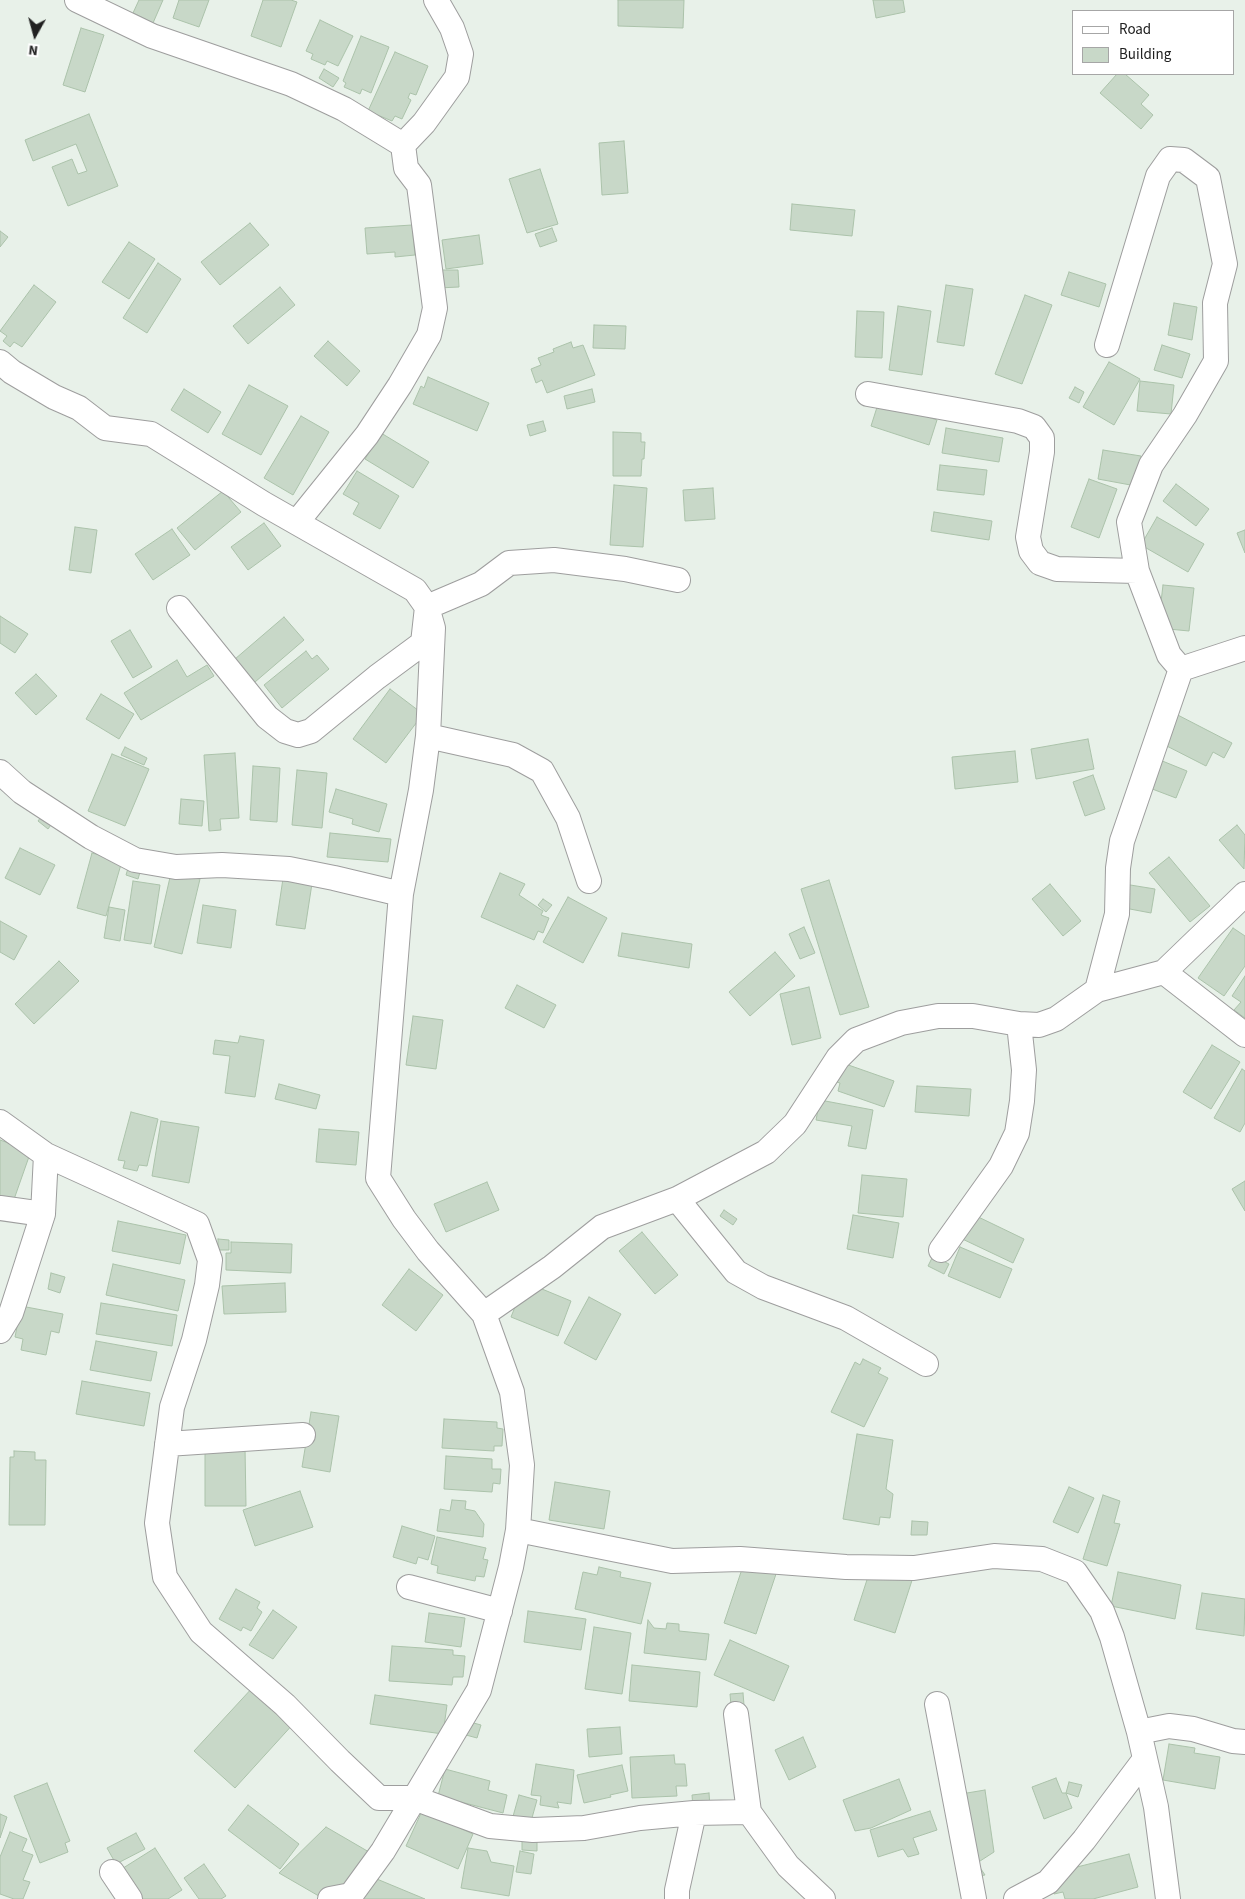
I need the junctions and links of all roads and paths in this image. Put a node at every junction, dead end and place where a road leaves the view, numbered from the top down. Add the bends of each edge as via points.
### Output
1 (77, 0) edge
2 (436, 0) edge
3 (403, 145) junction
4 (1107, 345) dead end
5 (0, 362) edge
6 (868, 394) dead end
7 (297, 522) junction
8 (1137, 571) junction
9 (678, 580) dead end
10 (427, 607) junction
11 (179, 608) dead end
12 (1245, 648) edge
13 (1181, 669) junction
14 (428, 736) junction
15 (0, 772) edge
16 (589, 881) dead end
17 (401, 894) junction
18 (1245, 894) edge
19 (1164, 972) junction
20 (1097, 990) junction
21 (1019, 1024) junction
22 (1245, 1035) edge
23 (0, 1122) edge
24 (46, 1155) junction
25 (676, 1199) junction
26 (0, 1208) edge
27 (43, 1214) junction
28 (941, 1250) dead end
29 (484, 1314) junction
30 (0, 1331) edge
31 (926, 1364) dead end
32 (303, 1436) dead end
33 (167, 1444) junction
34 (518, 1530) junction
35 (409, 1587) dead end
36 (500, 1611) junction
37 (937, 1704) dead end
38 (736, 1714) dead end
39 (1139, 1732) junction
40 (1245, 1742) edge
41 (1145, 1758) junction
42 (414, 1798) junction
43 (748, 1812) junction
44 (694, 1813) junction
45 (112, 1872) dead end
46 (130, 1899) edge
47 (330, 1899) edge
48 (677, 1899) edge
49 (822, 1899) edge
50 (974, 1899) edge
51 (1016, 1899) edge
52 (1168, 1899) edge

1 - 3 street via 152,36 291,84 344,109
2 - 3 street via 452,28 461,54 457,77 424,123
3 - 7 street via 406,168 419,185 435,308 429,335 367,435
4 - 8 street via 1158,176 1170,159 1184,160 1208,178 1225,264 1215,303 1216,361 1151,465 1129,522
5 - 7 street via 54,397 79,408 105,428 151,434
6 - 8 street via 1018,421 1034,427 1042,438 1042,452 1028,537 1031,551 1040,563 1057,569
7 - 10 street via 415,590
8 - 13 street via 1169,655
9 - 10 street via 554,560 509,564 480,584
10 - 11 street via 423,643 311,731 298,735 285,731 267,717
10 - 14 street via 432,628
12 - 13 street
13 - 20 street via 1122,840 1117,914
14 - 16 street via 513,755 542,771 568,818
14 - 17 street
15 - 17 street via 22,792 91,837 135,860 176,867 222,865 289,869
17 - 29 street via 378,1178 428,1251
18 - 19 street
19 - 20 street
19 - 22 street
20 - 21 street via 1056,1019 1039,1025
21 - 25 street via 973,1016 938,1016 901,1023 856,1040 838,1058 796,1124 766,1152
21 - 28 street via 1024,1070 1017,1133 1001,1166
23 - 24 street
24 - 27 street
24 - 33 street via 197,1224 210,1260 207,1285 194,1340 172,1407
25 - 29 street via 602,1227 552,1267
25 - 31 street via 736,1272 763,1287 846,1318
26 - 27 street
27 - 30 street via 11,1313
29 - 34 street via 512,1392 522,1465
32 - 33 street
33 - 42 street via 157,1523 165,1577 201,1632 286,1705 379,1798
34 - 36 street
34 - 39 street via 672,1561 740,1559 846,1567 914,1568 994,1556 1042,1559 1075,1572 1102,1611
35 - 36 street
36 - 42 street via 479,1690
37 - 50 street
38 - 43 street
39 - 40 street via 1169,1726
39 - 41 street
41 - 51 street via 1048,1882
41 - 52 street via 1156,1807
42 - 44 street via 490,1826 533,1830 584,1828
42 - 47 street via 383,1851 350,1895
43 - 44 street
43 - 49 street via 788,1866
44 - 48 street
45 - 46 street

